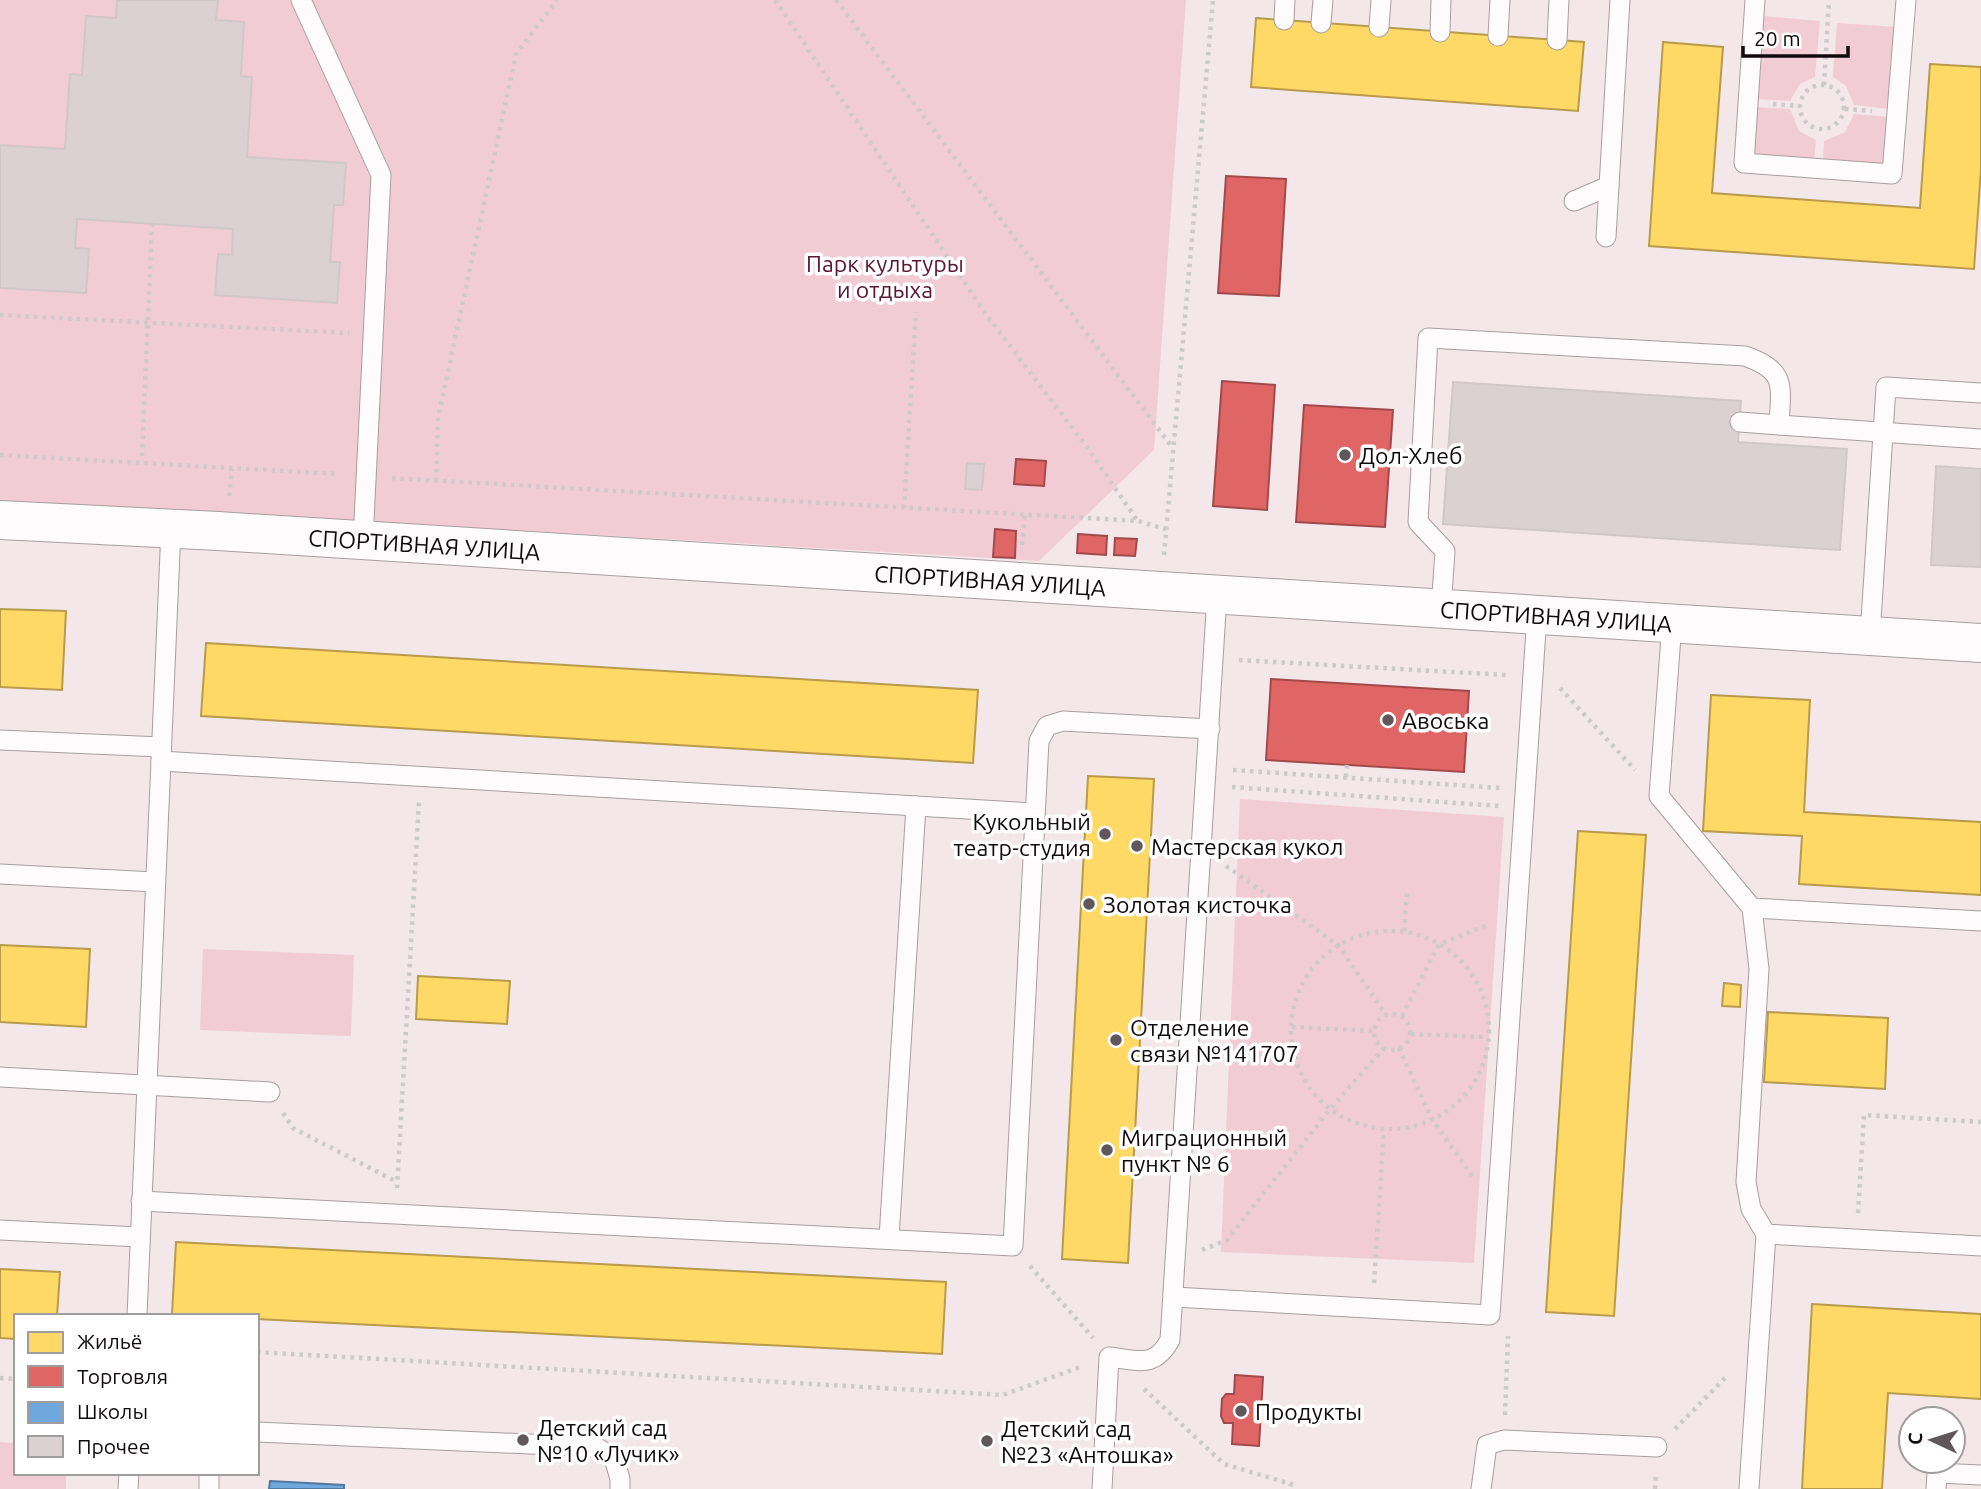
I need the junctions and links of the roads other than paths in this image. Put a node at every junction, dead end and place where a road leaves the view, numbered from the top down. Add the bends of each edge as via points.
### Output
1 (301, 0) edge
2 (1285, 0) edge
3 (1323, 0) edge
4 (1381, 0) edge
5 (1441, 0) edge
6 (1500, 0) edge
7 (1559, 0) edge
8 (1620, 0) edge
9 (1755, 0) edge
10 (1906, 0) edge
11 (1284, 20) dead end
12 (1321, 23) dead end
13 (1380, 27) dead end
14 (1440, 32) dead end
15 (1498, 36) dead end
16 (1557, 40) dead end
17 (1609, 186) junction
18 (1574, 201) dead end
19 (1606, 237) dead end
20 (1981, 393) edge
21 (1740, 422) dead end
22 (1779, 425) junction
23 (1883, 431) junction
24 (1981, 439) edge
25 (0, 520) edge
26 (171, 529) junction
27 (363, 541) junction
28 (1217, 596) junction
29 (1441, 609) junction
30 (1537, 615) junction
31 (1671, 624) junction
32 (1870, 636) junction
33 (1981, 643) edge
34 (1210, 729) junction
35 (0, 740) edge
36 (161, 754) junction
37 (916, 806) junction
38 (1034, 813) junction
39 (0, 874) edge
40 (155, 882) junction
41 (1752, 908) junction
42 (1981, 921) edge
43 (0, 1077) edge
44 (146, 1085) junction
45 (270, 1092) road end
46 (141, 1201) junction
47 (0, 1230) edge
48 (1766, 1234) junction
49 (139, 1237) junction
50 (889, 1238) junction
51 (1981, 1247) edge
52 (1174, 1297) junction
53 (137, 1314) edge
54 (259, 1432) edge
55 (1657, 1447) road end
56 (1981, 1475) edge
57 (620, 1489) edge
58 (1102, 1489) edge
59 (1481, 1489) edge
60 (1749, 1489) edge
61 (1936, 1489) edge

1 - 27 lane via 382,175
2 - 11 lane
3 - 12 lane
4 - 13 lane
5 - 14 lane
6 - 15 lane
7 - 16 lane
8 - 17 lane
9 - 10 lane via 1744,163 1892,174
17 - 18 lane
17 - 19 lane
20 - 23 lane via 1886,387
21 - 22 lane
22 - 23 lane
22 - 29 lane via 1781,386 1769,365 1745,356 1428,338 1418,522 1445,551
23 - 24 lane
23 - 32 lane
25 - 26 street, СПОРТИВНАЯ УЛИЦА
26 - 27 street, СПОРТИВНАЯ УЛИЦА
26 - 36 lane
27 - 28 street, СПОРТИВНАЯ УЛИЦА
28 - 29 street, СПОРТИВНАЯ УЛИЦА
28 - 34 lane
29 - 30 street, СПОРТИВНАЯ УЛИЦА
30 - 31 street, СПОРТИВНАЯ УЛИЦА
30 - 52 lane via 1490,1315
31 - 32 street, СПОРТИВНАЯ УЛИЦА
31 - 41 lane via 1659,796
32 - 33 street, СПОРТИВНАЯ УЛИЦА
34 - 38 lane via 1063,721 1047,726 1039,741
34 - 52 lane
35 - 36 lane
36 - 37 lane via 420,777
36 - 40 lane
37 - 38 lane
37 - 50 lane
38 - 50 lane via 1013,1246
39 - 40 lane
40 - 44 lane
41 - 42 lane
41 - 48 lane via 1759,969 1746,1182 1751,1209
43 - 44 lane
44 - 45 lane
44 - 46 lane
46 - 49 lane
46 - 50 lane
47 - 49 lane
48 - 51 lane
48 - 60 lane
49 - 53 lane
52 - 58 lane via 1170,1340 1162,1355 1150,1361 1109,1357
54 - 57 lane via 596,1447 614,1458
55 - 59 lane via 1504,1440 1487,1445
56 - 61 lane via 1937,1472

